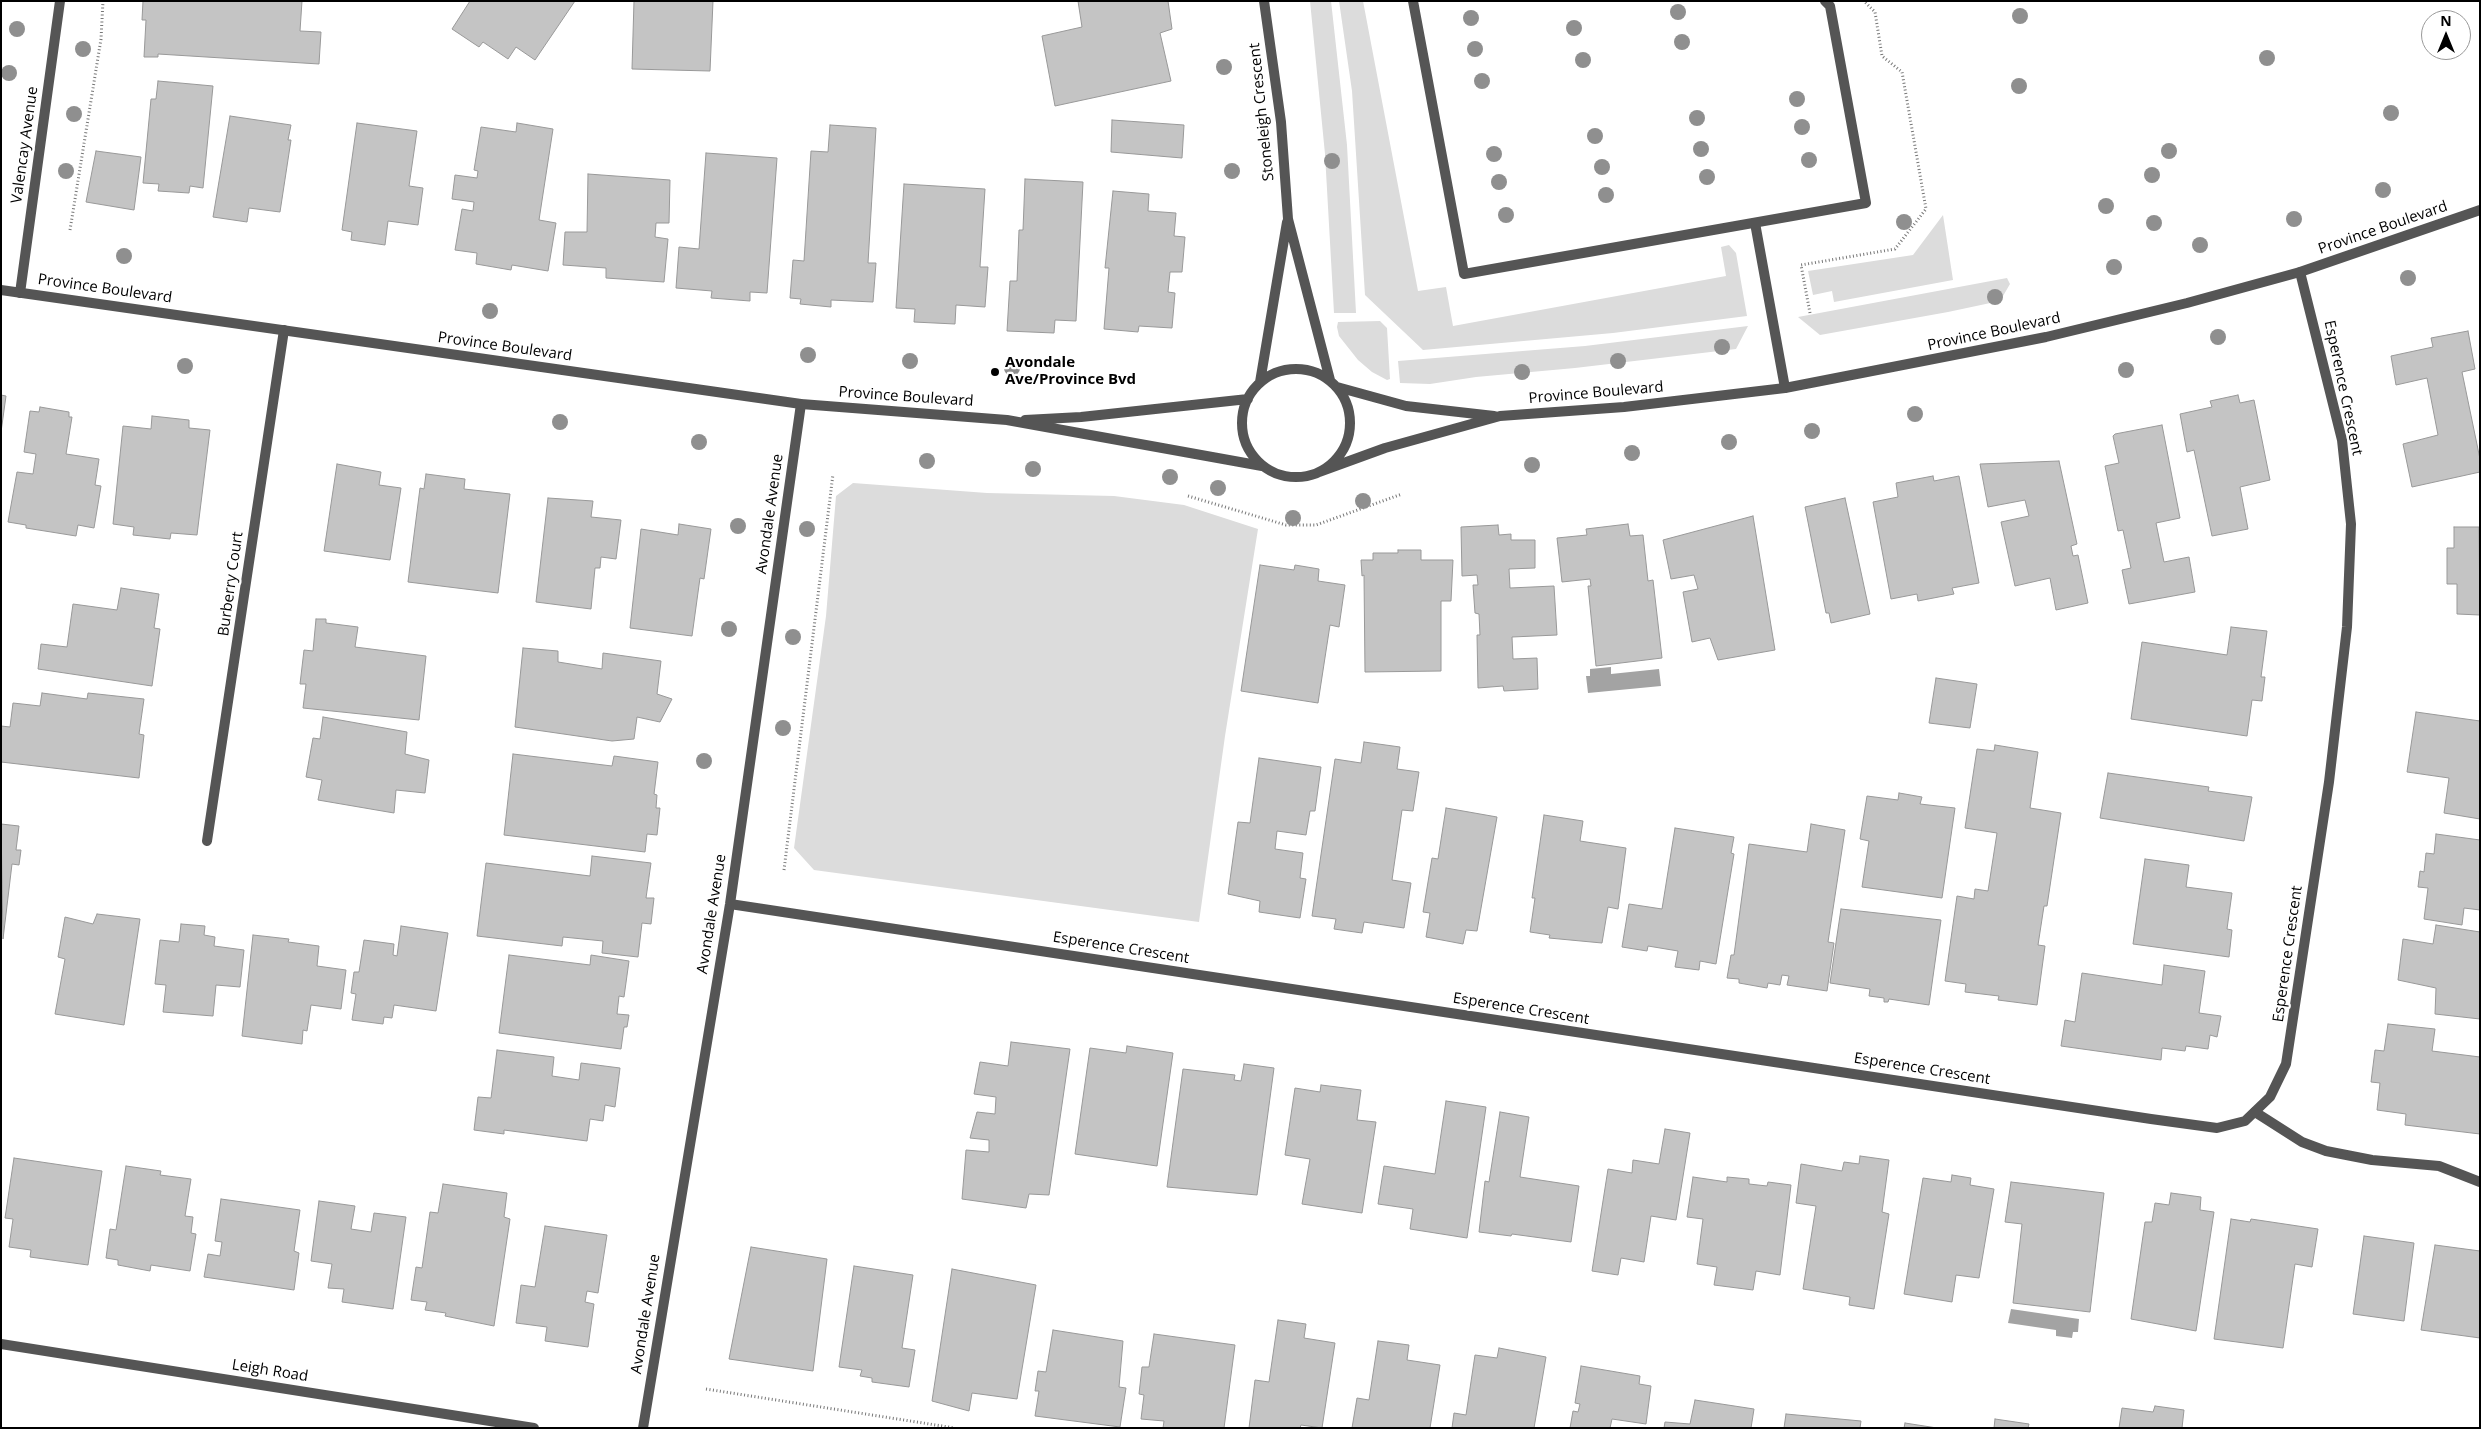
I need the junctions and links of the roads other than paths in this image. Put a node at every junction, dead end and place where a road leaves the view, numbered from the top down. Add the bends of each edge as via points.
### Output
1 (60, 1) edge
2 (1264, 1) edge
3 (1413, 1) edge
4 (1825, 1) edge
5 (2480, 210) edge
6 (1288, 219) junction
7 (1755, 222) junction
8 (2300, 272) junction
9 (1, 290) edge
10 (20, 293) junction
11 (284, 330) junction
12 (1260, 382) junction
13 (1333, 384) junction
14 (1785, 388) junction
15 (1248, 399) junction
16 (801, 404) junction
17 (1500, 416) junction
18 (1007, 420) junction
19 (1262, 466) junction
20 (1319, 472) junction
21 (207, 841) dead end
22 (730, 904) junction
23 (2255, 1112) junction
24 (2480, 1182) edge
25 (1, 1344) edge
26 (534, 1428) edge
27 (643, 1428) edge

1 - 10 street, Valencay Avenue
2 - 6 street, Stoneleigh Crescent via 1281,122
3 - 7 street via 1464,274
4 - 7 street via 1830,6 1866,203
5 - 8 street, Province Boulevard
6 - 12 street, Stoneleigh Crescent
6 - 13 street, Stoneleigh Crescent
7 - 14 street
8 - 14 street, Province Boulevard via 2046,337
8 - 23 street, Esperence Crescent via 2342,440 2351,524 2346,627 2329,782 2286,1064 2270,1098
9 - 10 street, Province Boulevard
10 - 11 street, Province Boulevard
11 - 16 street, Province Boulevard
11 - 21 street, Burberry Court
12 - 13 street, Province Boulevard via 1276,372 1295,368 1313,372
12 - 15 street, Province Boulevard
13 - 17 street, Province Boulevard via 1406,406
13 - 20 street, Province Boulevard via 1348,405 1350,424 1346,444 1335,461
14 - 17 street, Province Boulevard via 1624,407
15 - 18 street, Province Boulevard via 1081,417
15 - 19 street, Province Boulevard via 1242,411 1242,431 1249,451
16 - 18 street, Province Boulevard
16 - 22 street, Avondale Avenue
17 - 20 street, Province Boulevard via 1385,448
18 - 19 street, Province Boulevard
19 - 20 street, Province Boulevard via 1280,476 1300,478
22 - 23 street, Esperence Crescent via 2217,1128 2245,1122
22 - 27 street, Avondale Avenue
23 - 24 street via 2302,1142 2326,1151 2372,1160 2439,1166
25 - 26 street, Leigh Road

